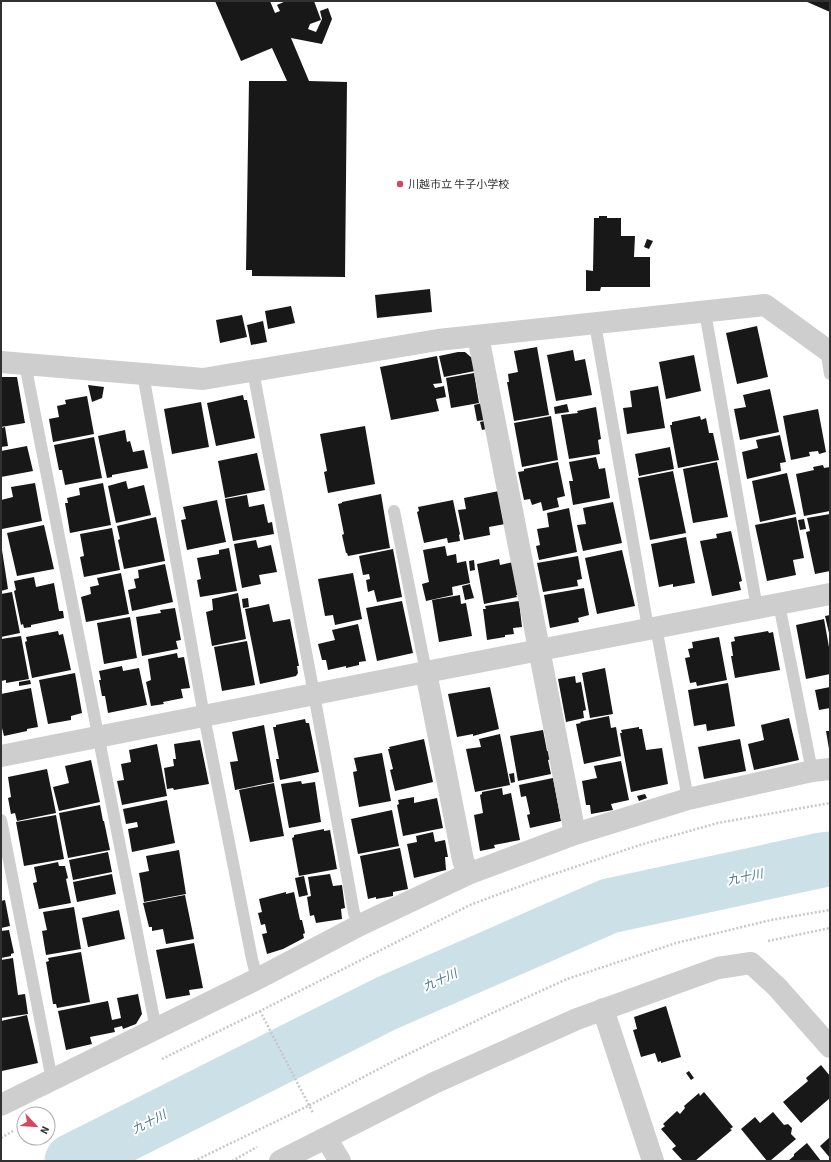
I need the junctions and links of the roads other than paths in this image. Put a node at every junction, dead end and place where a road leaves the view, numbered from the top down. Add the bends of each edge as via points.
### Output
1 (705, 312) junction
2 (595, 324) junction
3 (478, 336) junction
4 (828, 350) edge
5 (1, 362) edge
6 (25, 364) junction
7 (253, 371) junction
8 (143, 374) junction
9 (830, 374) edge
10 (394, 511) dead end
11 (830, 594) edge
12 (779, 604) junction
13 (758, 608) junction
14 (652, 628) junction
15 (539, 650) junction
16 (426, 672) junction
17 (314, 694) junction
18 (204, 716) junction
19 (98, 737) junction
20 (1, 756) edge
21 (821, 770) edge
22 (688, 799) junction
23 (1, 820) edge
24 (575, 834) junction
25 (468, 874) junction
26 (360, 925) junction
27 (257, 979) junction
28 (603, 1009) junction
29 (156, 1029) junction
30 (830, 1047) edge
31 (52, 1080) junction
32 (1, 1105) edge
33 (326, 1138) junction
34 (280, 1161) edge
35 (340, 1161) edge
36 (654, 1161) edge

1 - 2 street
1 - 4 street via 765,306
1 - 13 lane
2 - 3 street
2 - 14 lane
3 - 7 street via 438,340
3 - 15 street
4 - 9 lane
5 - 6 street
6 - 8 street
6 - 19 lane
7 - 8 street via 203,379
7 - 17 lane
8 - 18 lane
10 - 16 lane
11 - 12 street
12 - 13 street
12 - 21 lane
13 - 14 street
14 - 15 street
14 - 22 lane
15 - 16 street
15 - 24 street
16 - 17 street
16 - 25 street via 463,860
17 - 18 street
17 - 26 lane via 354,913
18 - 19 street
18 - 27 lane
19 - 20 street
19 - 29 lane
21 - 22 street
22 - 24 street
23 - 31 lane
24 - 25 street
25 - 26 street
26 - 27 street
27 - 29 street
28 - 30 street via 718,968 751,963 777,987
28 - 33 street via 434,1083
28 - 36 street
29 - 31 street
31 - 32 street
33 - 34 street
33 - 35 street

